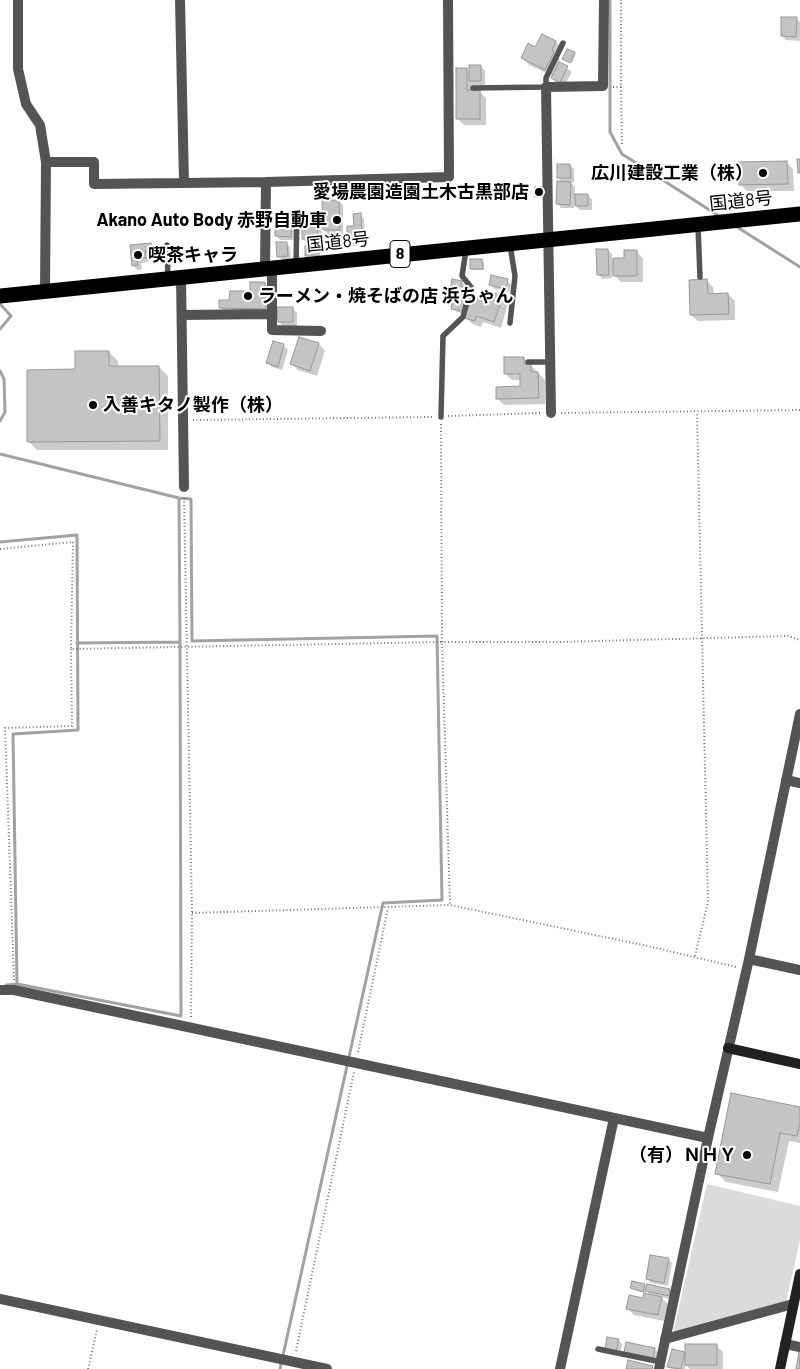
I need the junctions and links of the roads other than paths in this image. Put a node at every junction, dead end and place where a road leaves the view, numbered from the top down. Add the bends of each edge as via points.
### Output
1 (18, 0) edge
2 (180, 0) edge
3 (448, 0) edge
4 (604, 0) edge
5 (563, 44) dead end
6 (546, 87) junction
7 (472, 88) dead end
8 (46, 162) junction
9 (184, 182) junction
10 (266, 182) junction
11 (297, 214) dead end
12 (800, 214) edge
13 (698, 224) junction
14 (548, 239) junction
15 (510, 243) junction
16 (167, 245) dead end
17 (466, 248) junction
18 (296, 265) junction
19 (269, 268) junction
20 (700, 277) dead end
21 (175, 278) junction
22 (46, 291) junction
23 (0, 296) edge
24 (272, 314) junction
25 (182, 315) junction
26 (510, 323) dead end
27 (321, 331) dead end
28 (528, 362) dead end
29 (550, 362) junction
30 (551, 413) road end
31 (441, 417) road end
32 (184, 487) road end
33 (800, 714) edge
34 (786, 780) junction
35 (800, 783) edge
36 (748, 964) junction
37 (800, 970) edge
38 (0, 990) edge
39 (728, 1048) junction
40 (800, 1064) edge
41 (614, 1118) junction
42 (708, 1138) junction
43 (800, 1274) edge
44 (0, 1299) edge
45 (794, 1304) junction
46 (665, 1339) junction
47 (785, 1344) junction
48 (800, 1347) edge
49 (598, 1349) dead end
50 (660, 1365) edge
51 (327, 1369) edge
52 (560, 1369) edge
53 (780, 1369) edge

1 - 8 street via 18,69 26,104 40,125
2 - 9 street
3 - 10 street via 449,177
4 - 6 street via 603,86
5 - 6 lane via 546,78
6 - 7 lane
6 - 14 street
8 - 9 street via 94,162 94,184
8 - 22 street
9 - 10 street
10 - 19 street
11 - 18 lane
12 - 13 highway, 国道8号 / 8
13 - 14 highway, 国道8号 / 8
13 - 20 lane
14 - 15 highway, 国道8号 / 8
14 - 29 street
15 - 17 highway, 国道8号 / 8
15 - 26 lane via 515,276
16 - 21 lane
17 - 18 highway, 国道8号 / 8
17 - 31 lane via 462,276 471,287 463,317 443,336
18 - 19 highway, 国道8号 / 8
19 - 21 highway, 国道8号 / 8
19 - 24 street
21 - 22 highway, 国道8号 / 8
21 - 25 street
22 - 23 highway, 国道8号 / 8
24 - 25 street
24 - 27 street via 272,330
25 - 32 street
28 - 29 lane
29 - 30 street
33 - 34 street
34 - 35 street
34 - 36 street
36 - 37 street
36 - 39 street
38 - 41 street via 14,990
39 - 40 main road
39 - 42 street
41 - 42 street
41 - 52 street
42 - 46 street
43 - 45 main road
44 - 51 street
45 - 46 street
45 - 47 main road
46 - 50 street
47 - 48 street
47 - 53 main road
49 - 50 lane

